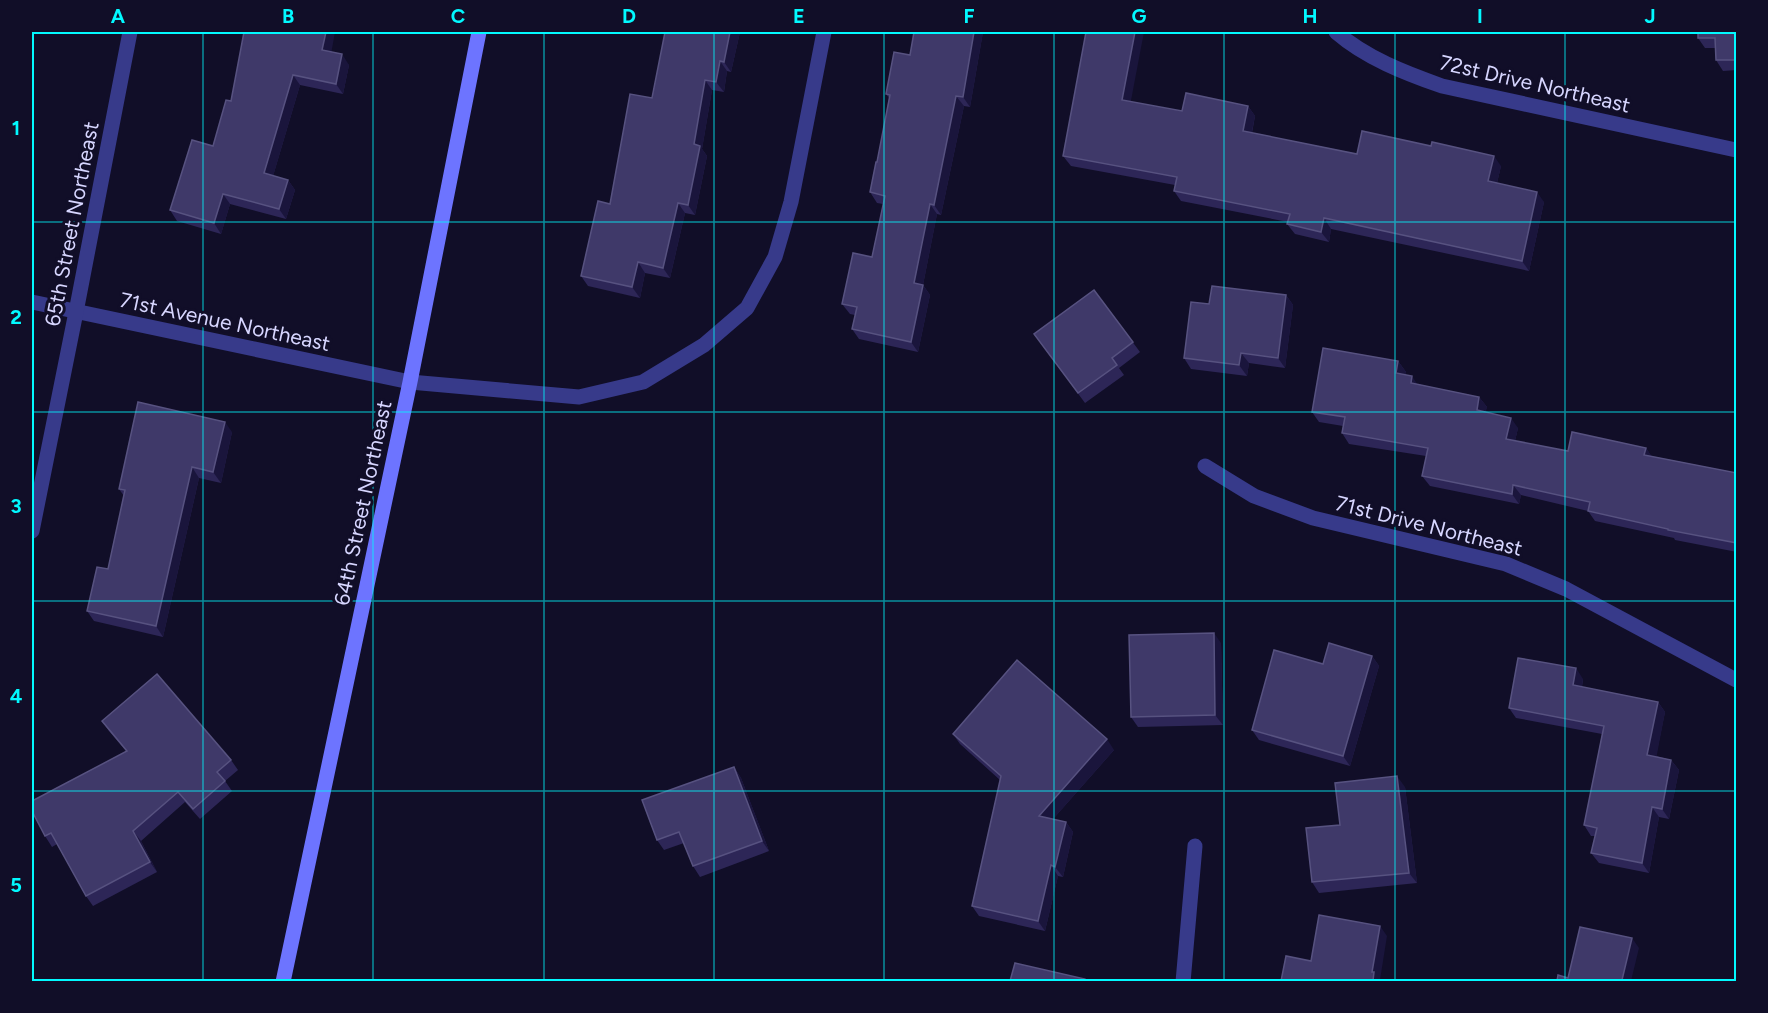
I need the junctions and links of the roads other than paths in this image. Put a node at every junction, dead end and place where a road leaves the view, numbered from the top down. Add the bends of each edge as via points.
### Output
1 (130, 32) edge
2 (478, 32) edge
3 (825, 32) edge
4 (1336, 32) edge
5 (1737, 150) edge
6 (32, 302) edge
7 (76, 312) junction
8 (410, 382) junction
9 (1205, 466) dead end
10 (32, 531) edge
11 (1737, 680) edge
12 (1195, 846) dead end
13 (283, 981) edge
14 (1183, 981) edge

1 - 7 street, 65th Street Northeast
2 - 8 main road, 64th Street Northeast
3 - 8 street, 71st Avenue Northeast via 791,202 775,257 747,308 704,345 643,382 579,397
4 - 5 street, 72st Drive Northeast via 1402,73 1442,86
6 - 7 street, 71st Avenue Northeast
7 - 8 street, 71st Avenue Northeast
7 - 10 street, 65th Street Northeast
8 - 13 main road, 64th Street Northeast
9 - 11 street, 71st Drive Northeast via 1254,496 1313,518 1516,568 1566,589
12 - 14 street

